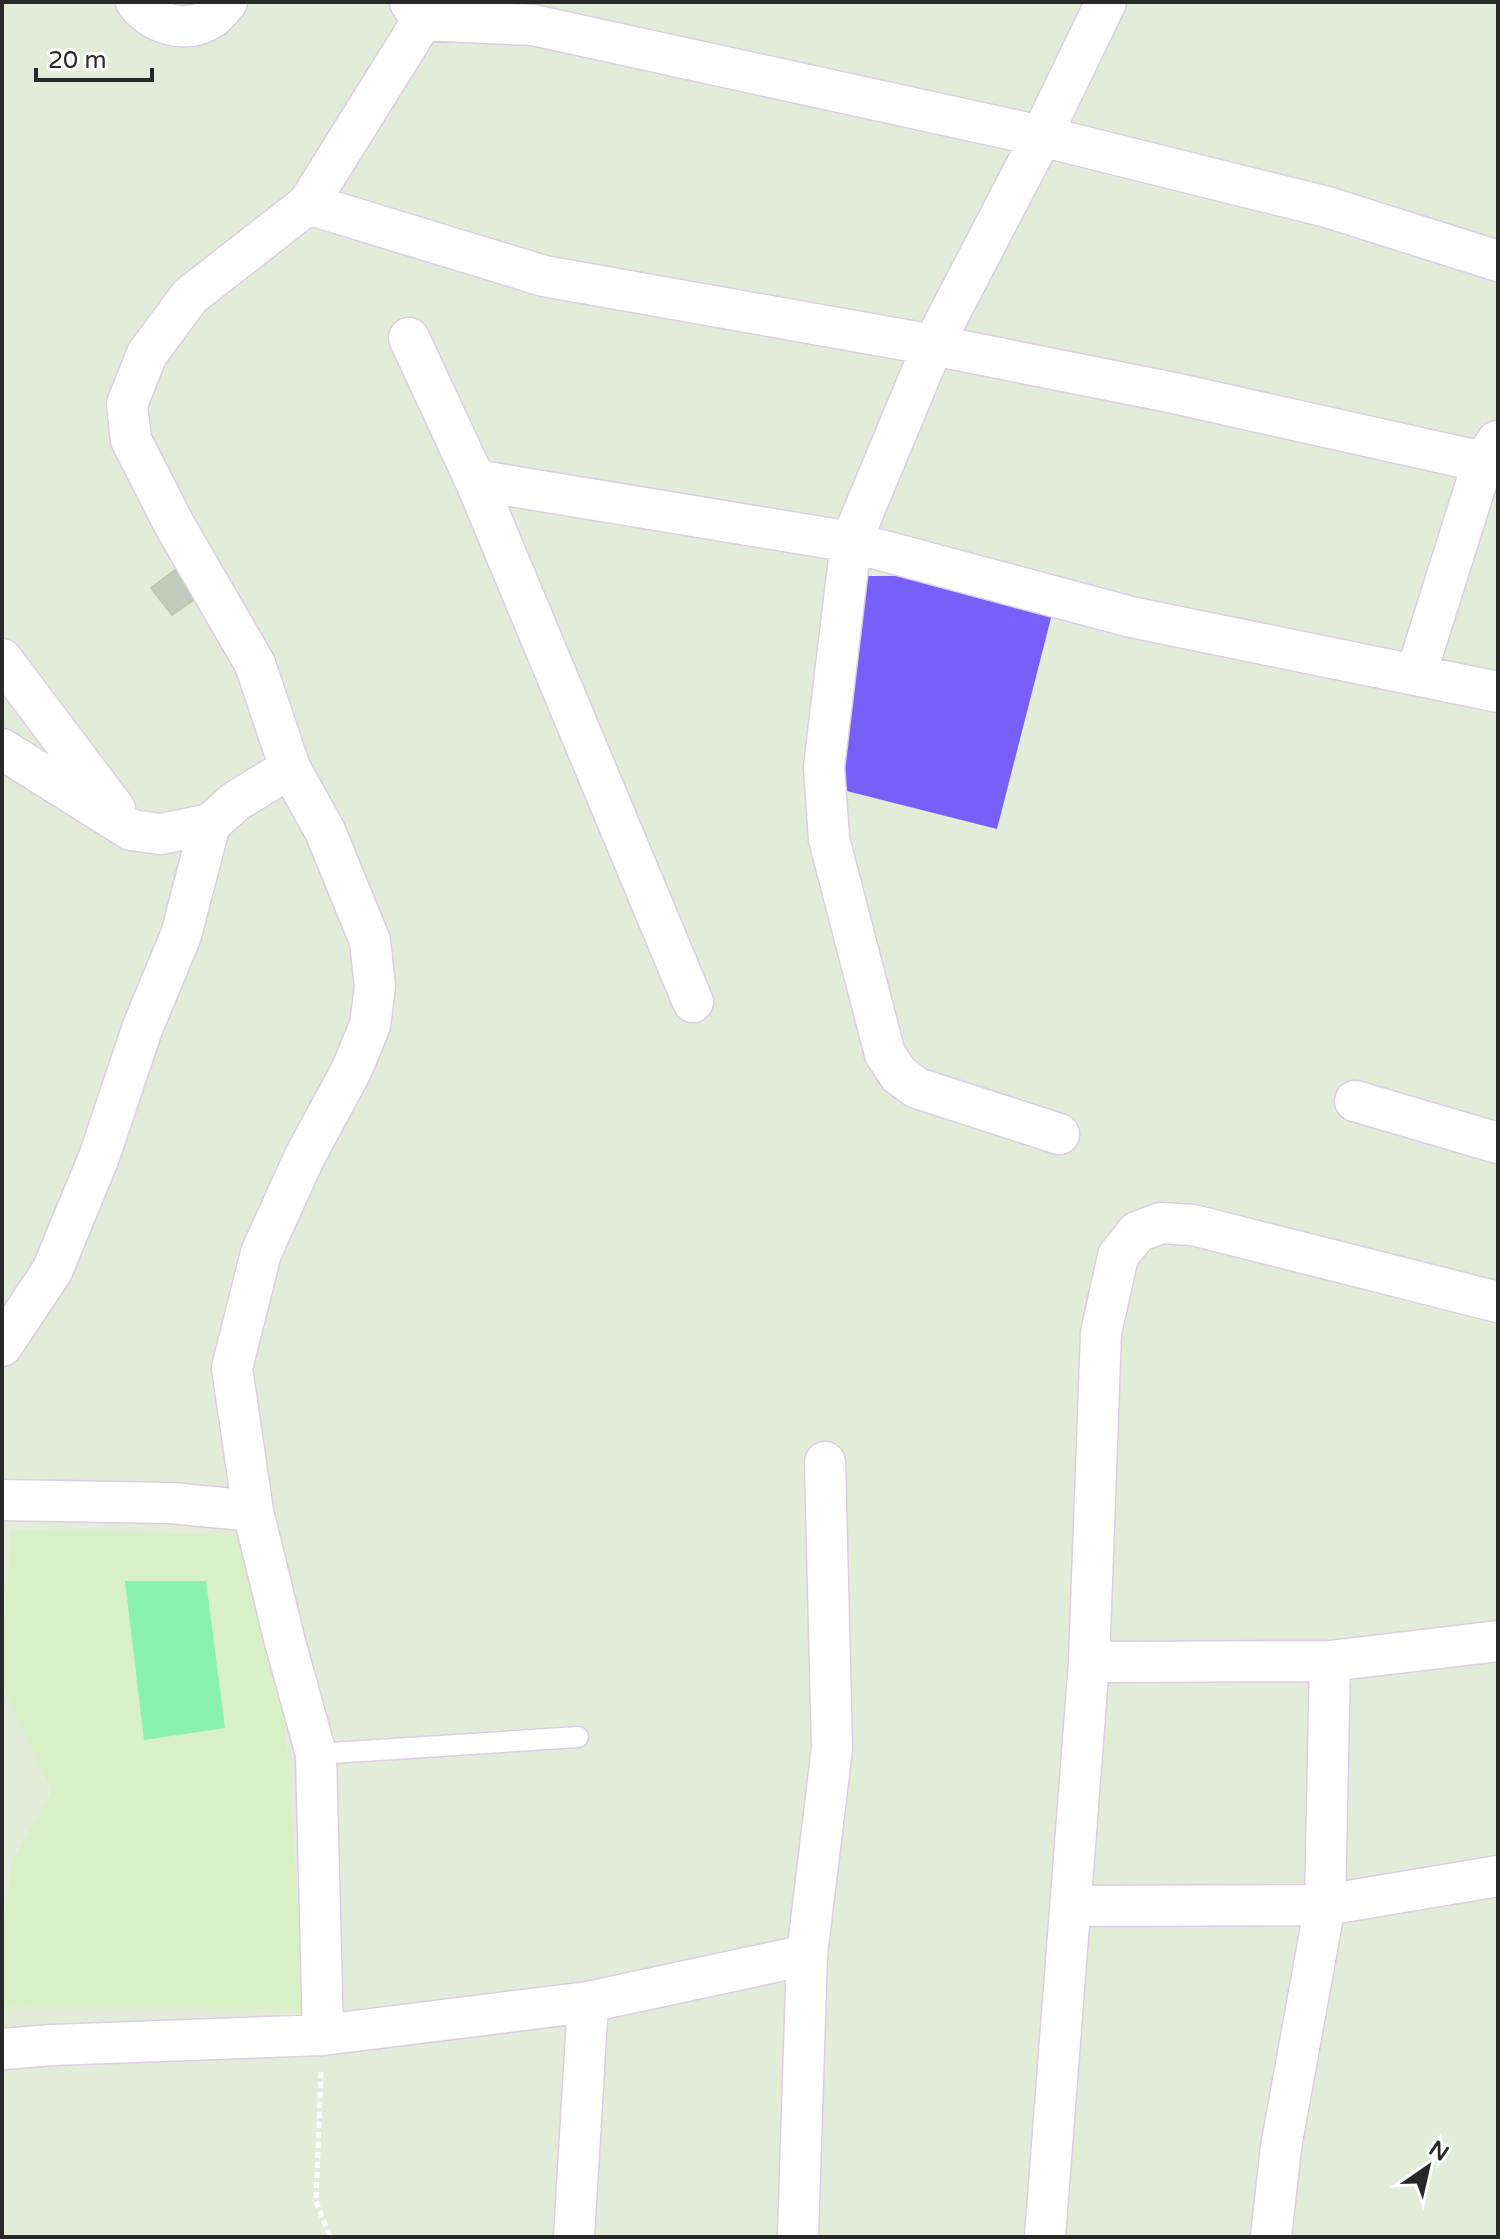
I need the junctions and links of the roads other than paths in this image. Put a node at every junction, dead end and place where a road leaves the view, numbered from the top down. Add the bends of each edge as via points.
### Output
1 (136, 2) edge
2 (227, 2) edge
3 (1106, 2) edge
4 (422, 8) edge
5 (1041, 136) junction
6 (308, 204) junction
7 (1498, 261) edge
8 (409, 338) dead end
9 (933, 345) junction
10 (1490, 451) edge
11 (475, 480) junction
12 (851, 542) junction
13 (2, 659) edge
14 (1416, 674) junction
15 (1498, 692) edge
16 (2, 749) edge
17 (290, 768) junction
18 (210, 824) junction
19 (131, 830) junction
20 (693, 1002) dead end
21 (1355, 1101) dead end
22 (1059, 1134) dead end
23 (1498, 1143) edge
24 (1498, 1302) edge
25 (2, 1346) edge
26 (825, 1462) dead end
27 (2, 1500) edge
28 (253, 1511) junction
29 (1498, 1641) edge
30 (1330, 1661) junction
31 (1089, 1662) junction
32 (578, 1737) dead end
33 (316, 1754) junction
34 (1498, 1876) edge
35 (1325, 1905) junction
36 (1072, 1906) junction
37 (807, 1955) junction
38 (588, 2002) junction
39 (323, 2035) junction
40 (2, 2049) edge
41 (574, 2237) edge
42 (798, 2237) edge
43 (1045, 2237) edge
44 (1271, 2237) edge

1 - 2 street via 146,15 189,26 213,17
3 - 5 street
4 - 5 street via 533,25
4 - 6 street
5 - 7 street via 1327,207
5 - 9 street
6 - 9 street via 544,276
6 - 17 street via 190,296 147,354 127,404 131,440 255,664
8 - 11 street
9 - 10 street
9 - 12 street
10 - 14 street
11 - 12 street
11 - 20 street
12 - 14 street via 1131,617
12 - 22 street via 824,767 829,839 885,1054 899,1075 917,1088
13 - 19 street
14 - 15 street
16 - 19 street
17 - 18 street
17 - 28 street via 325,831 370,941 375,987 370,1025 352,1069 261,1253 232,1368
18 - 19 street via 161,834
18 - 25 street via 181,935 142,1029 99,1157 52,1271
21 - 23 street
24 - 31 street via 1193,1225 1161,1223 1137,1232 1118,1256 1101,1333
26 - 37 street via 832,1748
27 - 28 street via 171,1503
28 - 33 street
29 - 30 street
30 - 31 street
30 - 35 street
31 - 36 street
32 - 33 lane
33 - 39 street
34 - 35 street
35 - 36 street
35 - 44 street via 1281,2147
36 - 43 street
37 - 38 street
37 - 42 street
38 - 39 street
38 - 41 street
39 - 40 street

